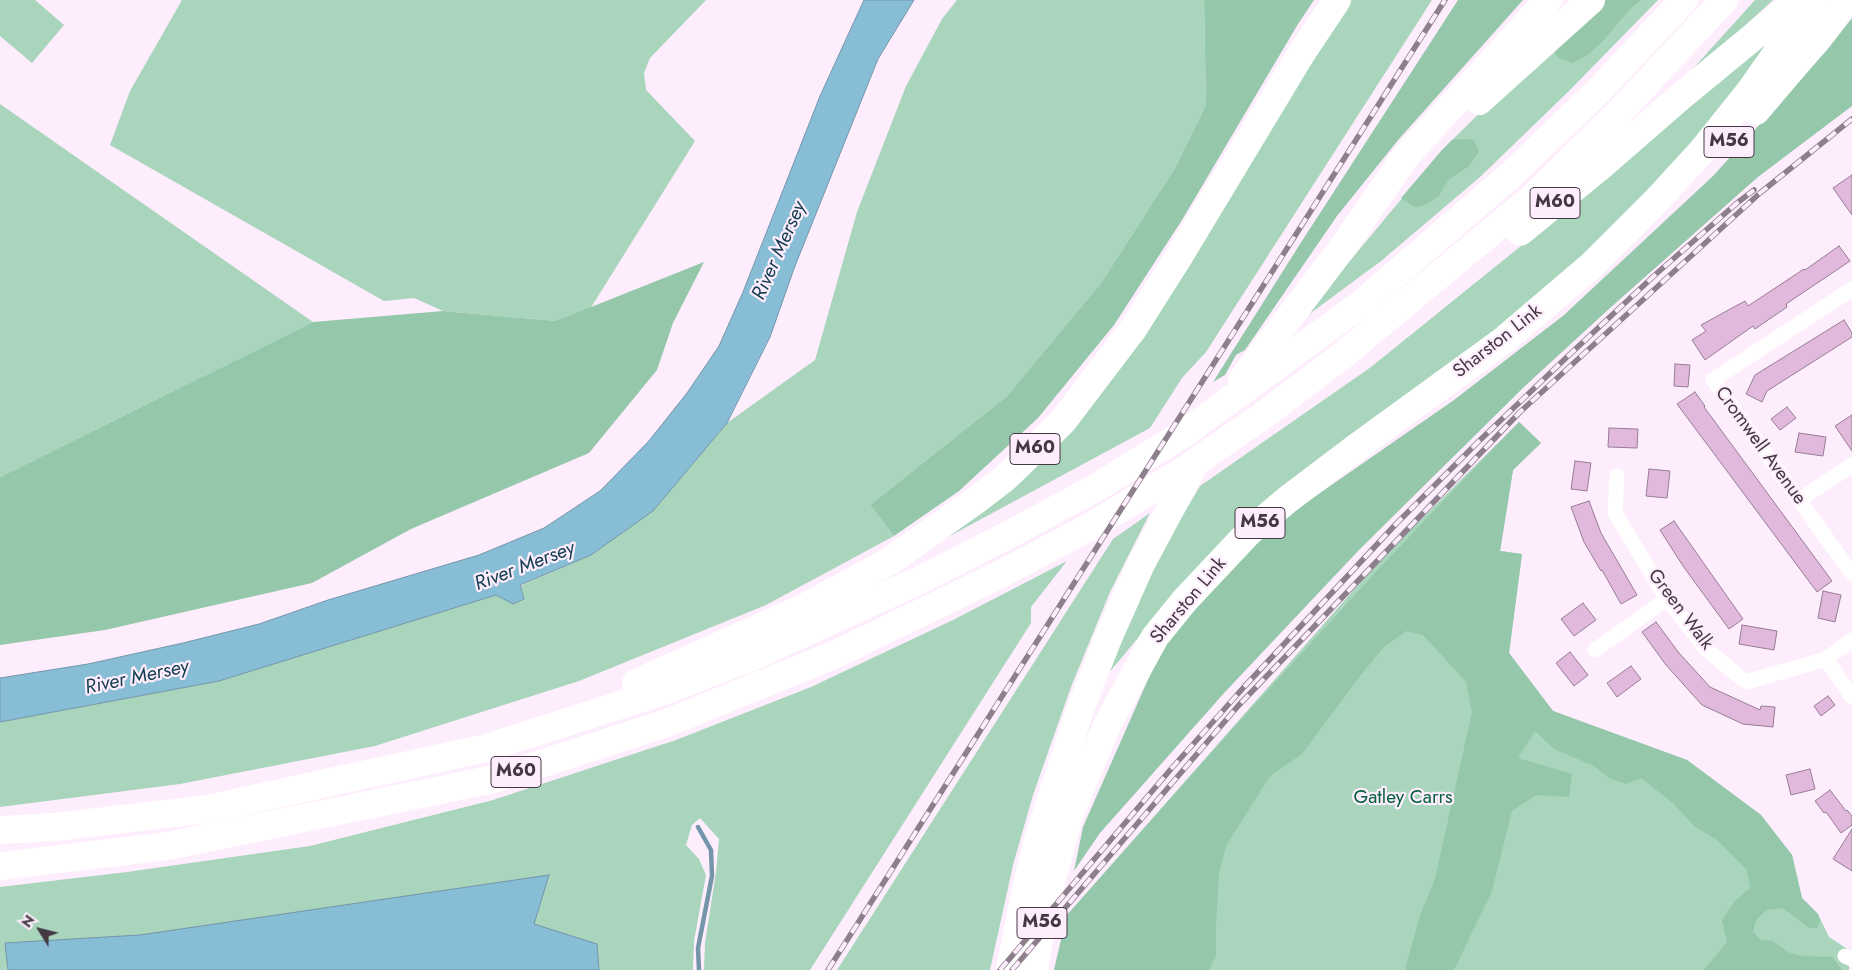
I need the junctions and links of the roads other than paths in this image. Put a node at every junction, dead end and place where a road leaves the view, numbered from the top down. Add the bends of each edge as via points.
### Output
1 (1337, 0) edge
2 (1548, 0) edge
3 (1591, 0) edge
4 (1684, 0) edge
5 (1724, 0) edge
6 (1798, 0) edge
7 (1814, 0) edge
8 (1847, 0) edge
9 (1344, 244) junction
10 (1592, 265) junction
11 (1852, 289) edge
12 (1343, 355) junction
13 (1852, 465) edge
14 (1617, 476) dead end
15 (1799, 500) junction
16 (1852, 574) edge
17 (1667, 599) junction
18 (1852, 640) edge
19 (1595, 650) dead end
20 (1826, 659) junction
21 (1852, 697) edge
22 (486, 748) junction
23 (0, 830) edge
24 (0, 866) edge
25 (1026, 969) edge

1 - 22 highway, M60 via 1134,329 1063,421 1005,478 890,561 801,609
2 - 9 highway, M56 via 1406,156
3 - 9 highway via 1491,89
4 - 22 highway, M60 via 1598,91 1513,173 1362,304 1186,432 1097,487 1014,532 920,580 748,659 661,692
5 - 12 highway, M60 via 1619,113 1532,198
6 - 12 highway, M60 via 1601,166 1428,303
7 - 10 highway, M56 via 1750,91 1702,151
8 - 10 highway, M56 via 1714,159 1655,221
9 - 25 highway, Sharston Link / M56 via 1242,380 1172,504 1109,636 1065,752 1043,822 1018,922
10 - 25 highway, Sharston Link / M56 via 1504,340 1287,500 1249,532 1155,636 1108,725 1070,814
11 - 15 street, Cromwell Avenue via 1713,380
12 - 24 highway, M60 via 1180,473 1086,529 836,654 667,723 494,779 168,846
13 - 15 street
14 - 17 street, Green Walk via 1614,513
15 - 16 street, Cromwell Avenue
17 - 19 street
17 - 20 street, Green Walk via 1707,650 1746,682
18 - 20 street, Green Walk
20 - 21 street
22 - 23 highway, M60 via 208,809 55,827

